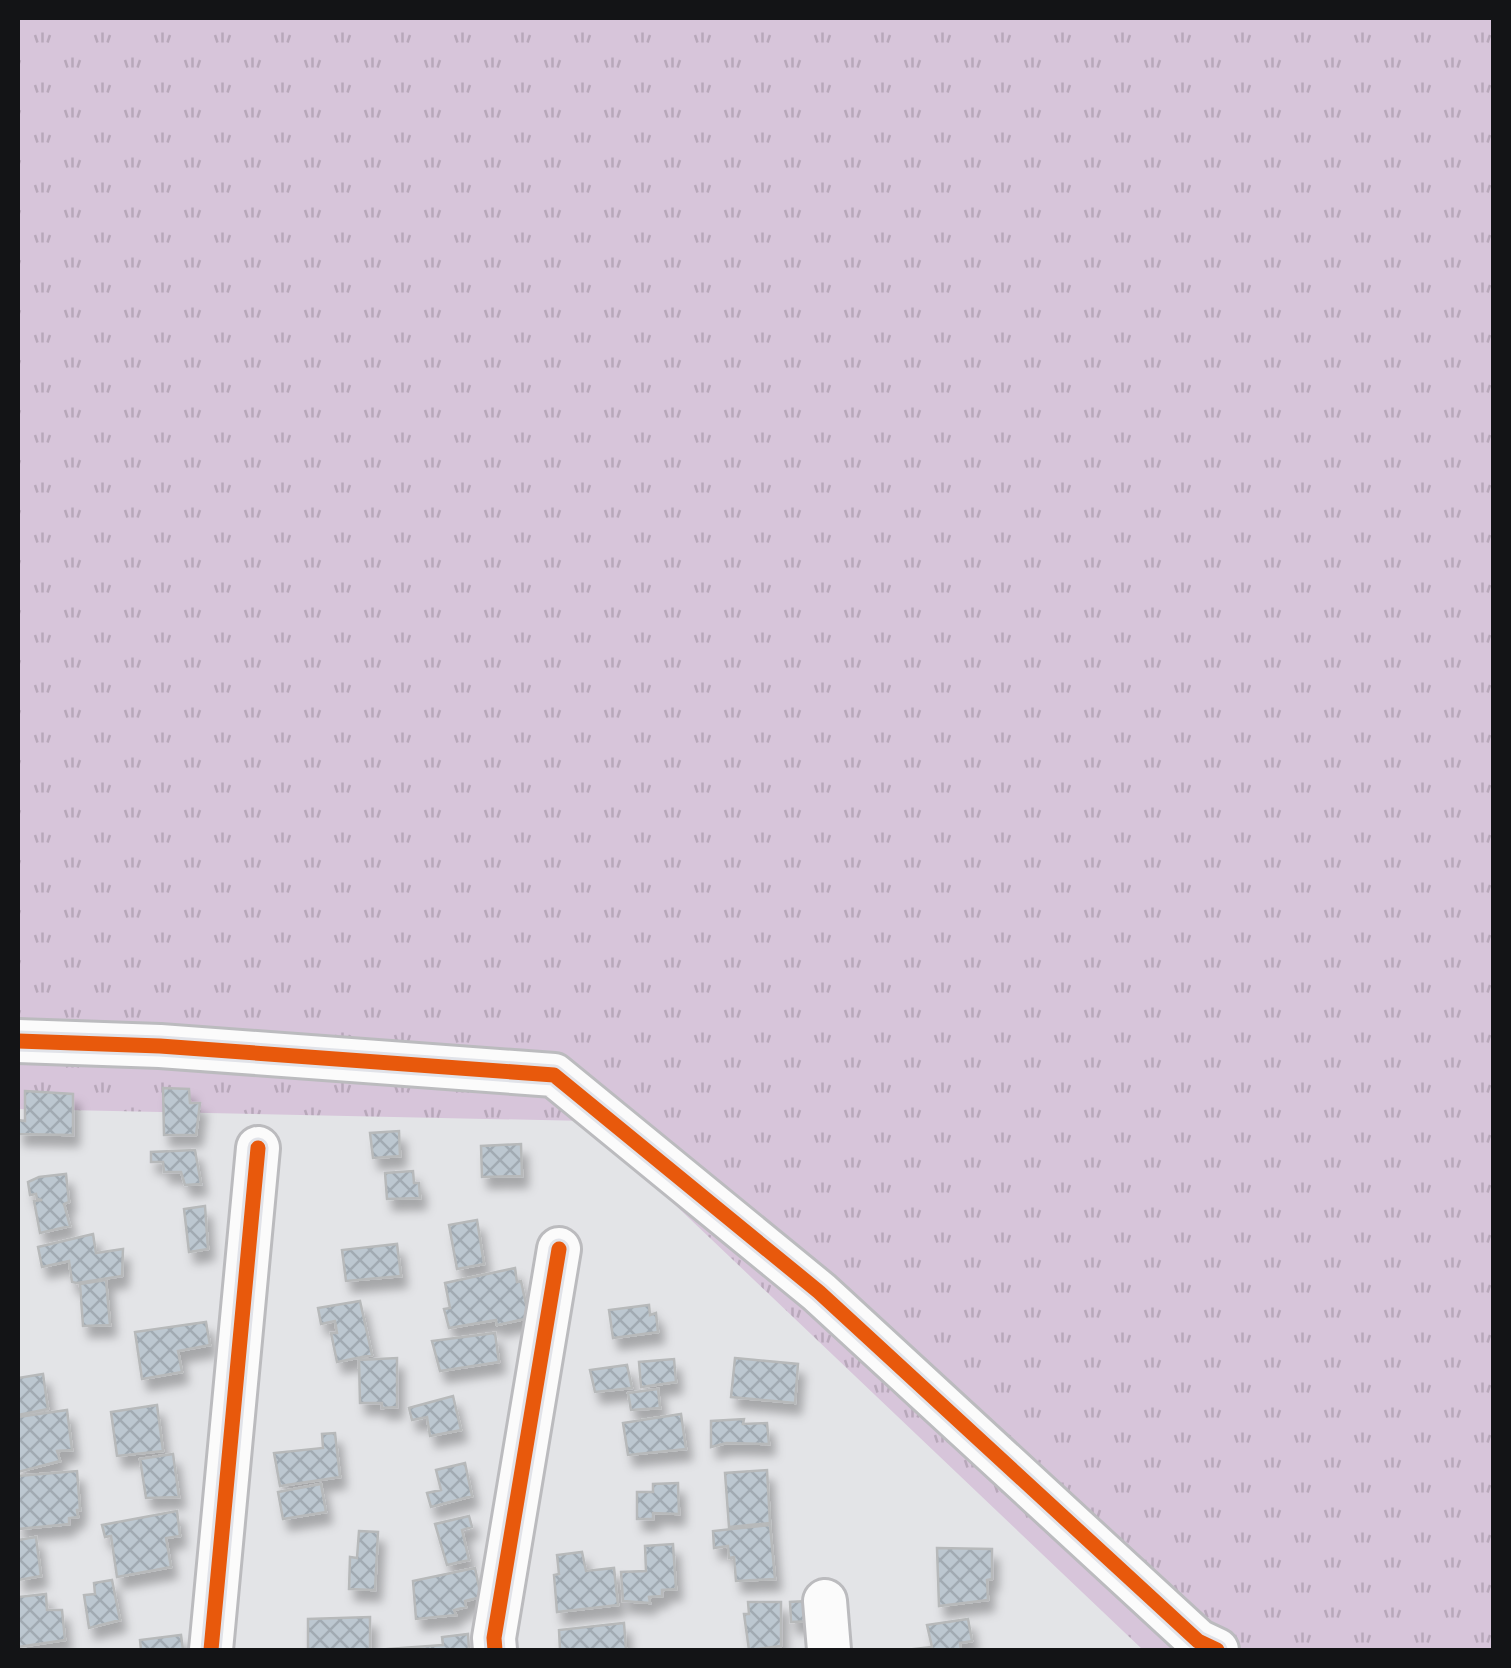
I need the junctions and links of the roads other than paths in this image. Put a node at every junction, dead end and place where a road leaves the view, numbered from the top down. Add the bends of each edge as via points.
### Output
1 (18, 1041) edge
2 (258, 1148) dead end
3 (560, 1250) dead end
4 (824, 1600) dead end
5 (211, 1650) edge
6 (496, 1650) edge
7 (830, 1650) edge
8 (1217, 1650) edge

1 - 8 street via 554,1074 819,1292 1198,1641
2 - 5 street
3 - 6 street
4 - 7 street

